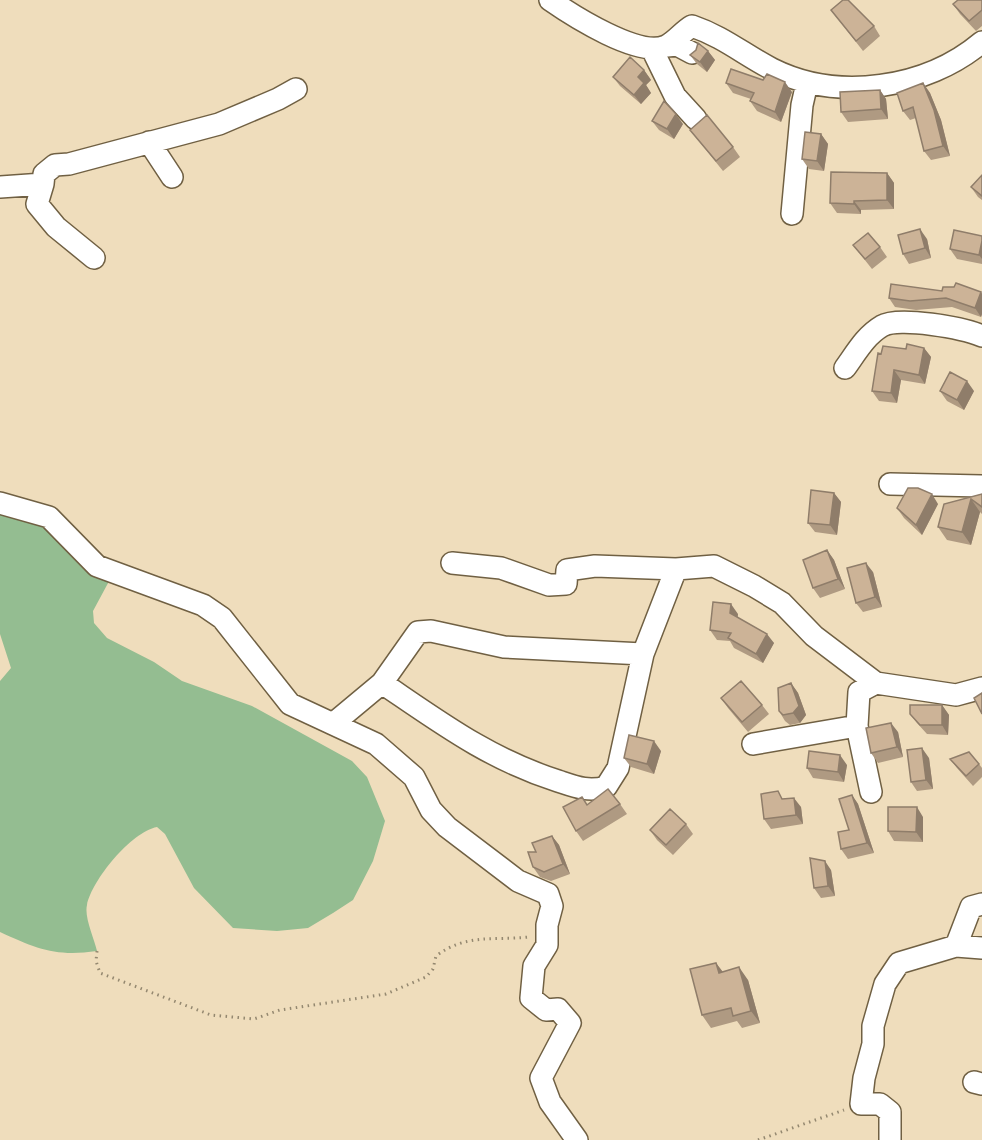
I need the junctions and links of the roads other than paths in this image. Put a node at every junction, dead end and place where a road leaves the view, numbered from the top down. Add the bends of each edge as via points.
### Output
1 (550, 0) edge
2 (982, 42) edge
3 (659, 47) junction
4 (692, 53) edge
5 (807, 83) junction
6 (296, 89) dead end
7 (696, 119) dead end
8 (149, 142) junction
9 (172, 177) dead end
10 (43, 184) junction
11 (0, 187) edge
12 (792, 214) dead end
13 (94, 258) dead end
14 (982, 336) edge
15 (845, 368) dead end
16 (891, 484) dead end
17 (982, 486) edge
18 (0, 503) edge
19 (452, 563) dead end
20 (676, 569) junction
21 (643, 654) junction
22 (382, 683) junction
23 (876, 683) junction
24 (982, 688) edge
25 (334, 723) junction
26 (857, 726) junction
27 (753, 744) dead end
28 (871, 792) dead end
29 (982, 904) edge
30 (956, 946) junction
31 (982, 948) edge
32 (577, 1140) edge
33 (890, 1140) edge

1 - 3 street via 597,30
2 - 5 street via 948,66 917,78 869,86
3 - 4 street via 677,45
3 - 5 street via 692,26 717,34 770,68
3 - 7 street via 675,96
5 - 12 street
6 - 8 street via 219,124
8 - 9 street
8 - 10 street via 54,165 44,174
10 - 11 street
10 - 13 street via 37,204 56,227
14 - 15 street via 937,324 884,324 868,337
16 - 17 street
18 - 25 street via 49,517 98,566 203,605 222,618 290,704
19 - 20 street via 501,568 549,585 566,584 567,570 595,566
20 - 21 street
20 - 23 street via 714,566 754,586 782,603 814,636
21 - 22 street via 504,647 430,631 418,632
21 - 22 street via 618,768 606,788 591,792 525,770 480,749
22 - 25 street
23 - 24 street via 956,696
23 - 26 street via 859,692
25 - 32 street via 376,744 404,765 431,810 447,827 518,880 548,894 552,906 547,945 534,966 531,998 546,1010 558,1009 570,1023 541,1077 550,1102
26 - 27 street
26 - 28 street
29 - 30 street via 971,907
30 - 31 street
30 - 33 street via 900,963 885,984 873,1026 861,1104 880,1104 890,1112

